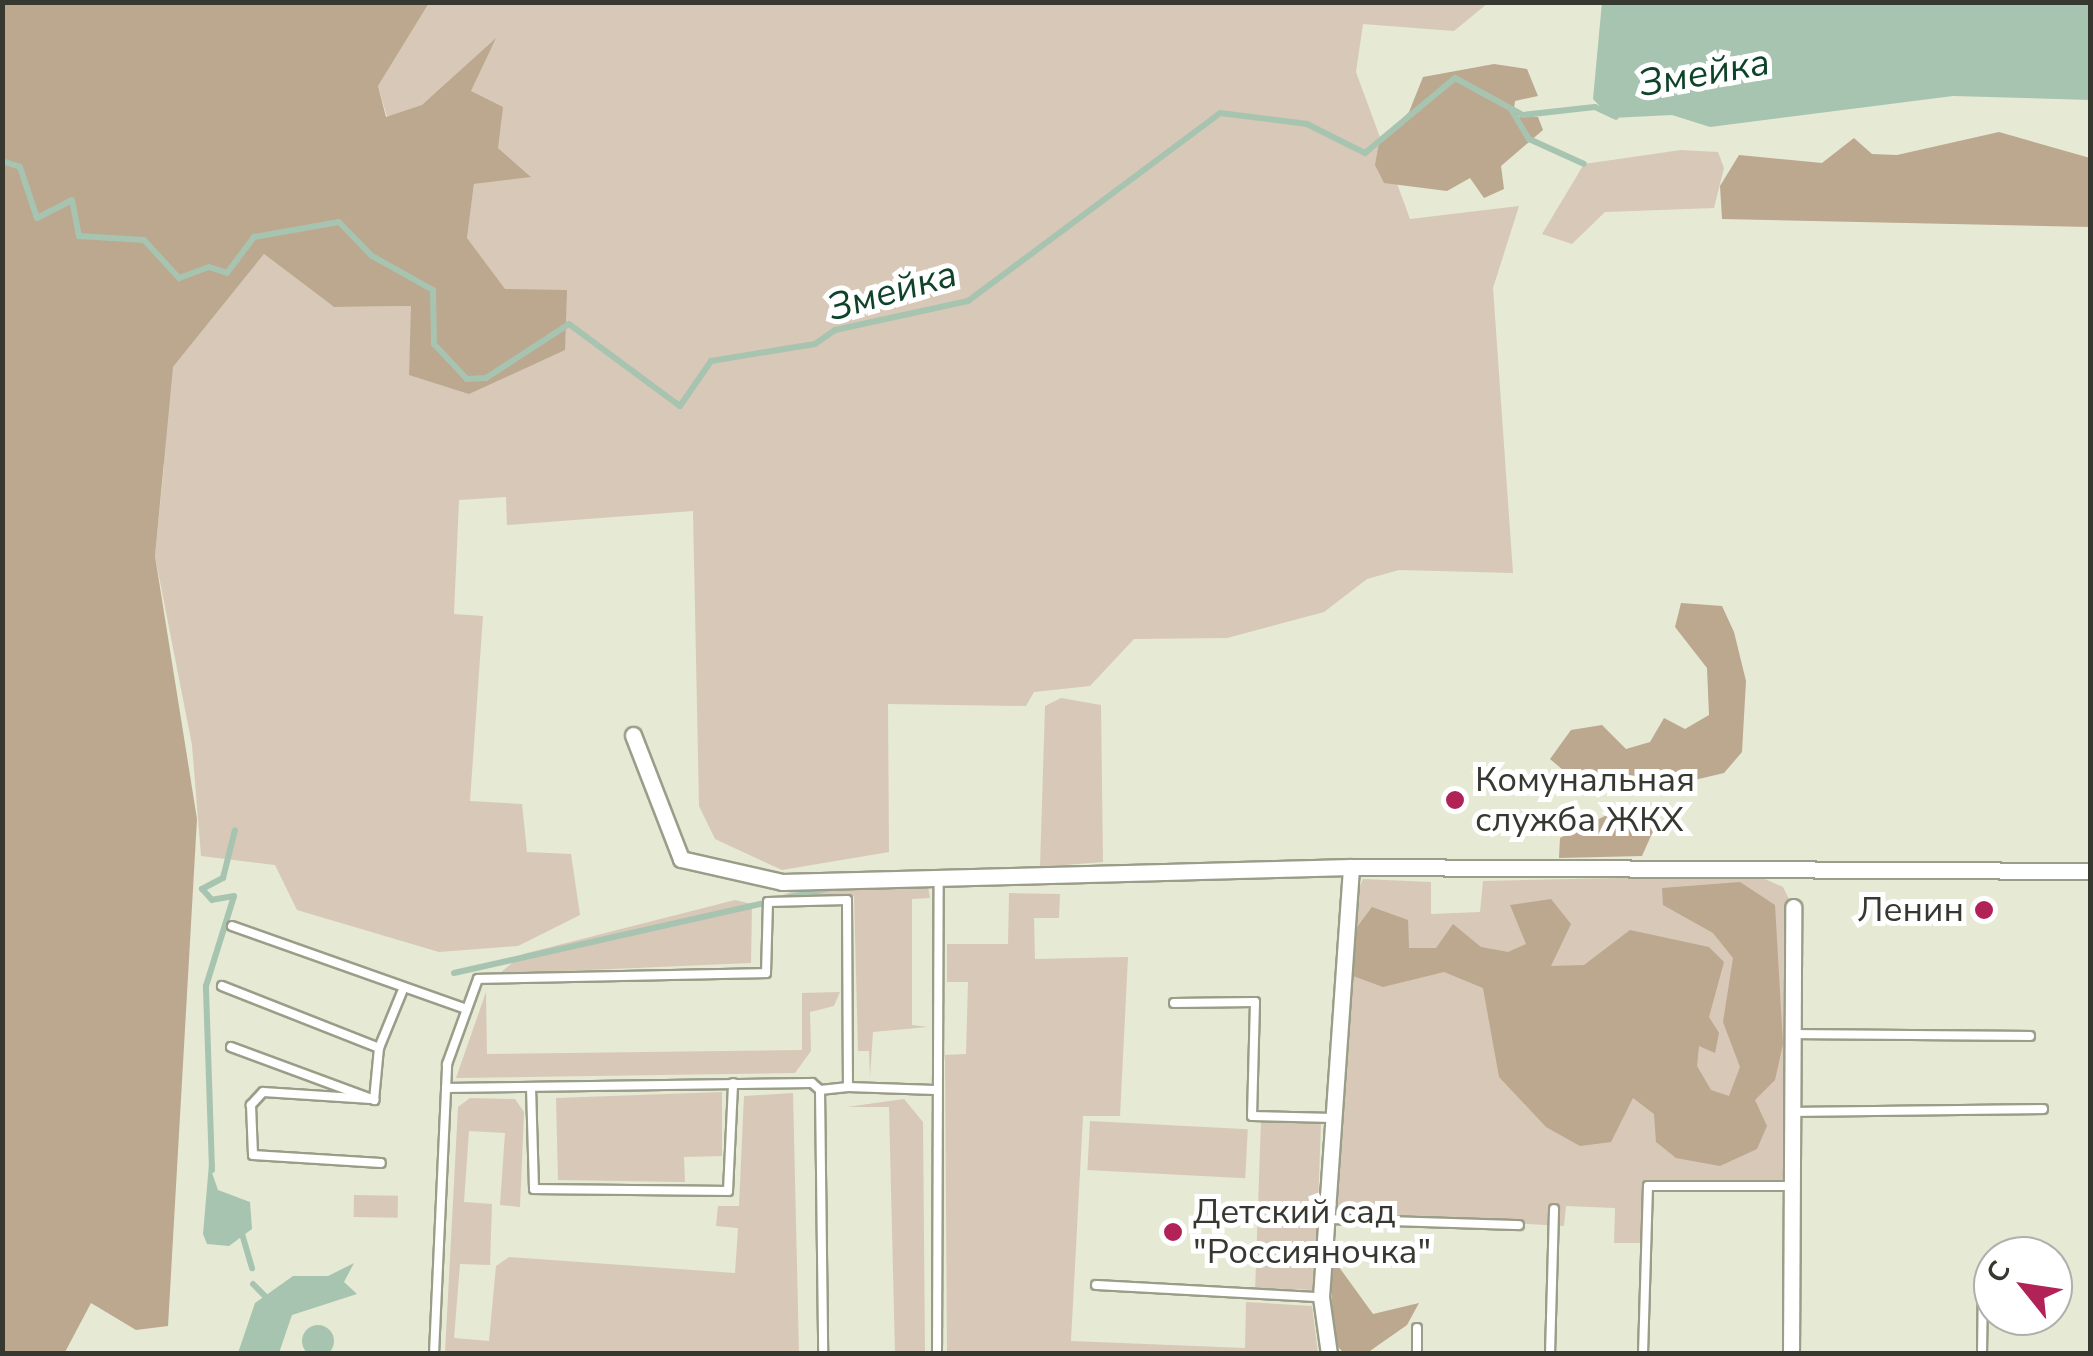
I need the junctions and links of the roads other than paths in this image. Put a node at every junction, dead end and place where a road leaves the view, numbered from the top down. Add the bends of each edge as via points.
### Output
1 (632, 736) dead end
2 (1350, 867) junction
3 (2090, 871) edge
4 (940, 875) junction
5 (1793, 907) dead end
6 (232, 926) dead end
7 (222, 986) dead end
8 (402, 992) junction
9 (1174, 1004) dead end
10 (467, 1009) junction
11 (1792, 1034) junction
12 (2030, 1036) dead end
13 (231, 1047) dead end
14 (379, 1048) junction
15 (733, 1083) junction
16 (531, 1087) junction
17 (446, 1088) junction
18 (848, 1088) junction
19 (820, 1090) junction
20 (936, 1090) junction
21 (371, 1099) junction
22 (2043, 1109) dead end
23 (1792, 1112) junction
24 (1333, 1118) junction
25 (381, 1162) dead end
26 (1792, 1186) junction
27 (1554, 1209) dead end
28 (1327, 1218) junction
29 (1519, 1225) dead end
30 (1096, 1286) dead end
31 (1321, 1297) junction
32 (1417, 1328) dead end
33 (434, 1354) edge
34 (823, 1354) edge
35 (936, 1354) edge
36 (1329, 1354) edge
37 (1416, 1354) edge
38 (1550, 1354) edge
39 (1643, 1354) edge
40 (1791, 1354) edge

1 - 4 street via 680,858 782,882
2 - 3 street
2 - 4 street
2 - 24 street
4 - 20 lane
5 - 11 street
6 - 8 lane
7 - 14 lane
8 - 10 lane
8 - 14 lane
9 - 24 lane via 1255,1002 1252,1116
10 - 17 lane
10 - 18 lane via 478,979 766,972 768,902 847,900
11 - 12 lane
11 - 23 street
13 - 21 lane
14 - 21 lane
15 - 16 lane
15 - 16 lane via 728,1190 534,1189
15 - 19 lane
16 - 17 lane
17 - 33 lane
18 - 19 lane
18 - 20 lane
19 - 34 lane
20 - 35 lane
21 - 25 lane via 263,1092 251,1105 252,1155
22 - 23 lane
23 - 26 street
24 - 28 street
26 - 39 lane via 1648,1186
26 - 40 street
27 - 38 lane
28 - 29 lane
28 - 31 street
30 - 31 lane
31 - 36 street
32 - 37 lane

